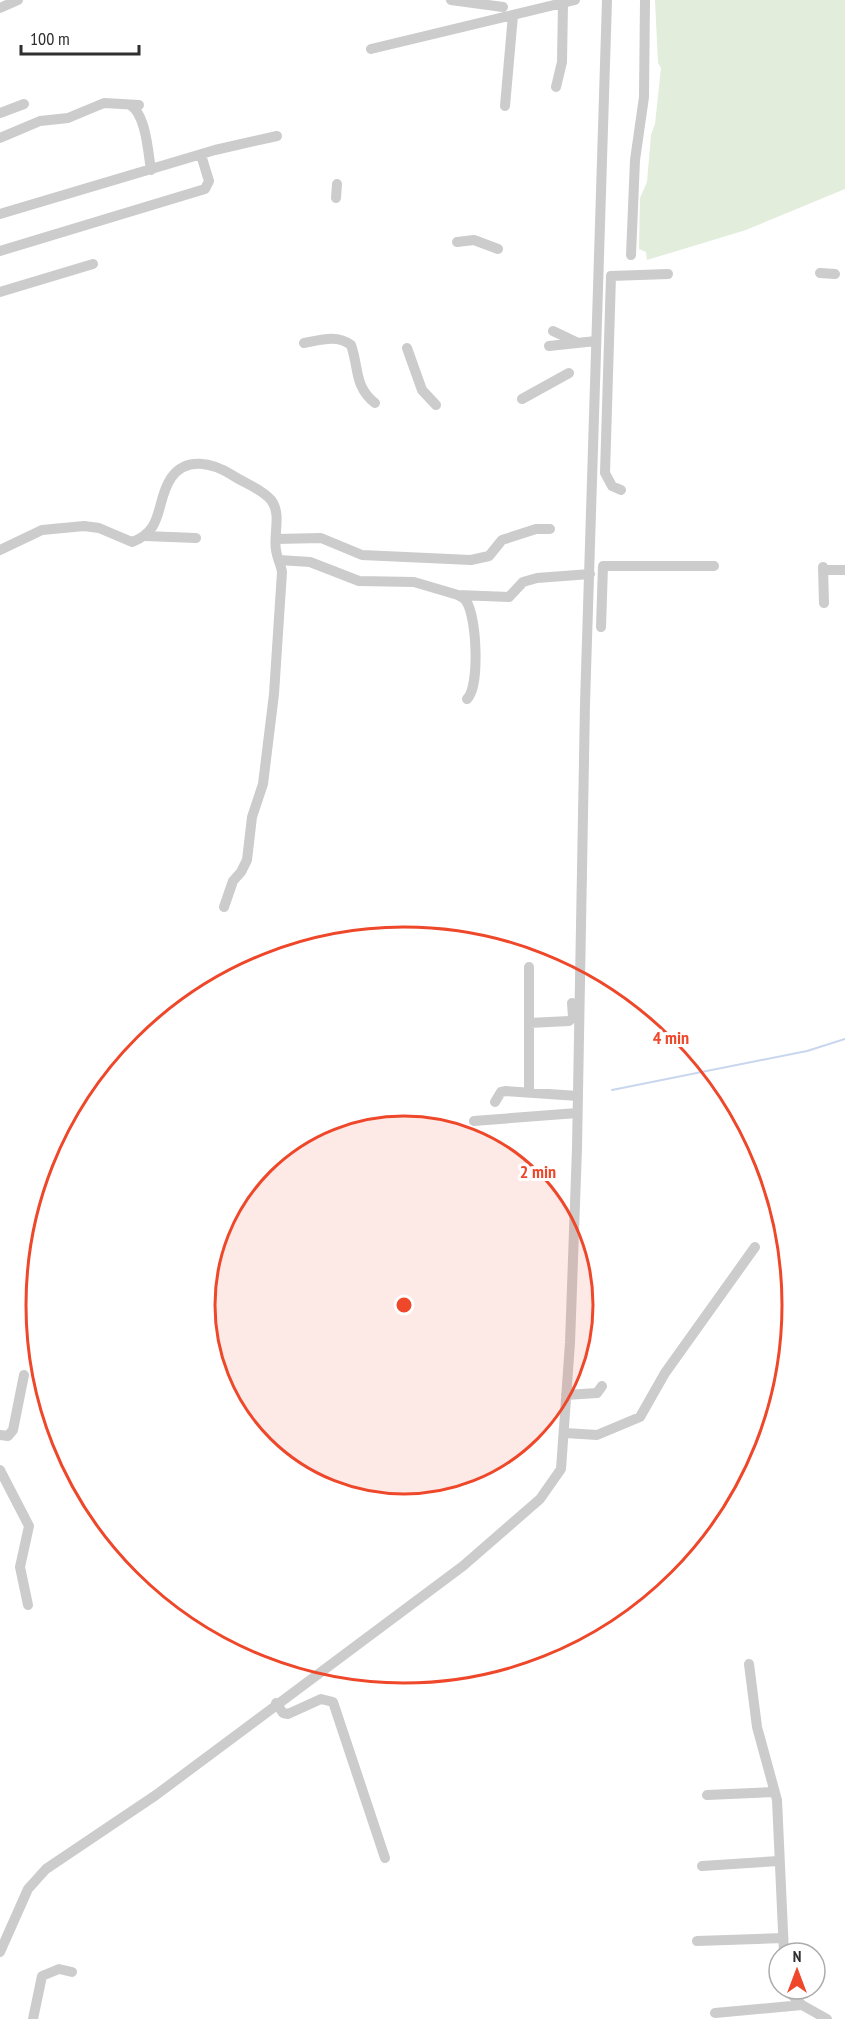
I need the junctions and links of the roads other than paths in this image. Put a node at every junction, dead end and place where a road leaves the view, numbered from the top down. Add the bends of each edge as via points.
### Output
1 (18, 0) edge
2 (451, 0) edge
3 (607, 0) edge
4 (645, 0) edge
5 (569, 1) edge
6 (506, 7) edge
7 (0, 8) edge
8 (370, 49) dead end
9 (556, 87) dead end
10 (24, 104) dead end
11 (505, 106) dead end
12 (0, 113) edge
13 (277, 136) dead end
14 (0, 138) edge
15 (201, 155) junction
16 (150, 170) junction
17 (337, 184) dead end
18 (336, 198) dead end
19 (0, 214) edge
20 (456, 242) dead end
21 (498, 249) dead end
22 (0, 251) edge
23 (631, 255) dead end
24 (93, 264) dead end
25 (820, 273) dead end
26 (668, 274) dead end
27 (835, 274) dead end
28 (0, 292) edge
29 (553, 331) dead end
30 (577, 342) junction
31 (304, 343) dead end
32 (549, 346) dead end
33 (595, 346) junction
34 (406, 348) dead end
35 (569, 374) dead end
36 (522, 399) dead end
37 (375, 403) dead end
38 (436, 405) dead end
39 (621, 490) dead end
40 (550, 529) dead end
41 (145, 536) junction
42 (196, 538) dead end
43 (276, 539) junction
44 (0, 550) edge
45 (279, 560) junction
46 (714, 566) dead end
47 (845, 570) edge
48 (590, 574) junction
49 (458, 595) junction
50 (824, 603) dead end
51 (601, 627) dead end
52 (467, 699) dead end
53 (224, 907) dead end
54 (529, 967) dead end
55 (572, 1003) dead end
56 (576, 1015) junction
57 (529, 1023) junction
58 (529, 1092) junction
59 (578, 1096) junction
60 (495, 1102) dead end
61 (578, 1113) junction
62 (474, 1121) dead end
63 (755, 1247) dead end
64 (24, 1374) dead end
65 (602, 1386) dead end
66 (566, 1395) junction
67 (565, 1433) junction
68 (0, 1435) edge
69 (0, 1470) edge
70 (28, 1605) dead end
71 (749, 1664) dead end
72 (276, 1703) junction
73 (774, 1792) junction
74 (707, 1795) dead end
75 (385, 1858) dead end
76 (779, 1861) junction
77 (702, 1866) dead end
78 (783, 1938) junction
79 (697, 1941) dead end
80 (783, 1941) edge
81 (0, 1952) edge
82 (72, 1972) dead end
83 (798, 2001) edge
84 (802, 2005) junction
85 (715, 2013) dead end
86 (33, 2019) edge
87 (827, 2019) edge

1 - 7 street
2 - 6 street
3 - 33 street
4 - 23 street via 644,97 635,160
5 - 6 street
5 - 9 street
6 - 8 street
6 - 11 street
10 - 12 street
13 - 15 street
14 - 16 street via 40,121 68,118 104,103 134,105 143,121
15 - 16 street
15 - 22 street via 209,182 205,189
16 - 19 street
17 - 18 street
20 - 21 street via 474,240
24 - 28 street
25 - 27 street
26 - 39 street via 611,276 605,473 612,486
29 - 30 street
30 - 32 street
30 - 33 street
31 - 37 street via 344,339 351,345 356,377
33 - 48 street
34 - 38 street via 422,390
35 - 36 street
40 - 43 street via 536,529 502,540 489,556 471,560 362,555 321,538
41 - 42 street
41 - 43 street via 158,517 171,478 179,469 197,463 230,473 272,501
41 - 44 street via 132,542 84,525 42,531
43 - 45 street
45 - 49 street via 310,562 359,581 414,582
45 - 53 street via 282,572 274,694 263,784 252,817 247,860 233,881
46 - 51 street via 603,566
47 - 50 street via 823,568
48 - 49 street via 537,578 523,582 509,597
48 - 56 street
49 - 52 street via 466,601 472,616 475,684
54 - 57 street
55 - 56 street
56 - 57 street via 556,1023
56 - 59 street
57 - 58 street
58 - 59 street
58 - 60 street via 501,1092
59 - 61 street
61 - 62 street
61 - 66 street
63 - 67 street via 665,1373 640,1417 597,1435
64 - 68 street via 14,1430 9,1436
65 - 66 street via 593,1395
66 - 67 street
67 - 72 street via 561,1469 540,1499 463,1566
69 - 70 street via 29,1526 20,1568
71 - 73 street via 757,1727
72 - 75 street via 288,1714 321,1699 333,1702
72 - 81 street via 156,1795 46,1869 28,1888
73 - 74 street
73 - 76 street
76 - 77 street
76 - 78 street
78 - 79 street
78 - 80 street
82 - 86 street via 59,1969 42,1976
83 - 84 street
84 - 85 street
84 - 87 street

